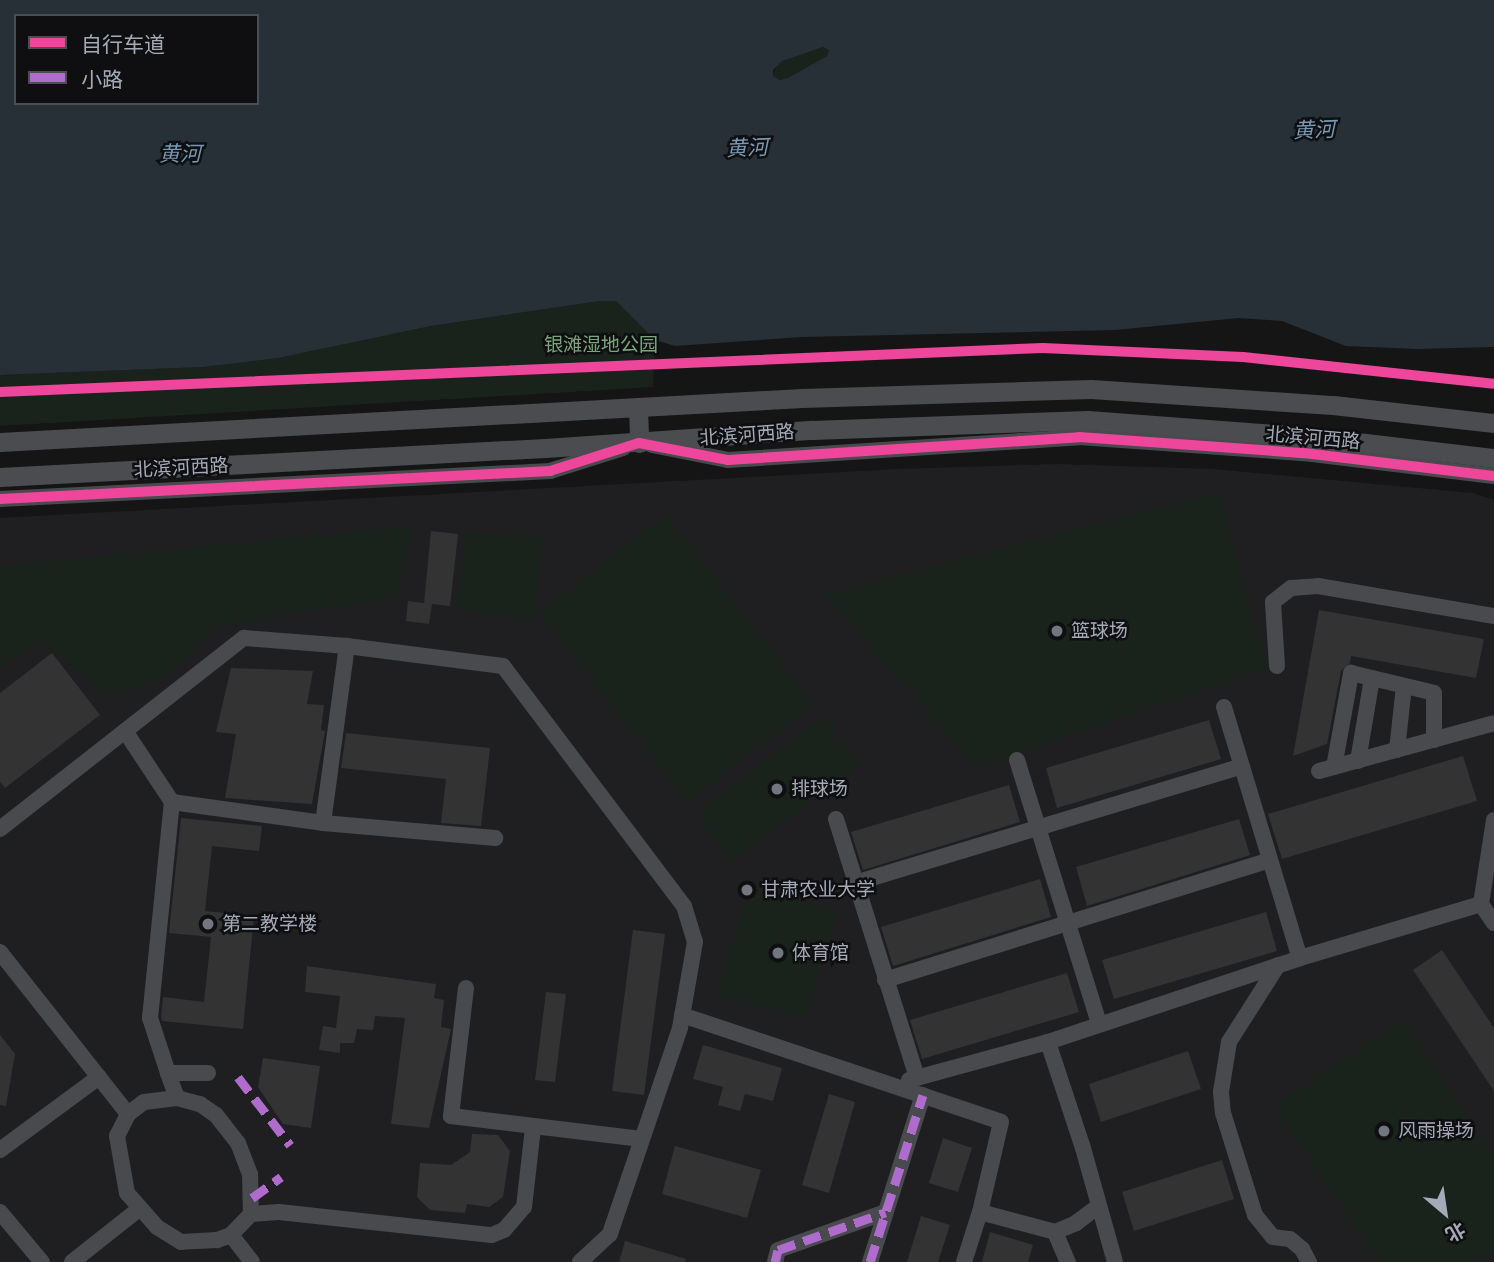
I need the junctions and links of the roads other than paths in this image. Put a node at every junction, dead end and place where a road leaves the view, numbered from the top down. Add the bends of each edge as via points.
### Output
1 (638, 407) junction
2 (1494, 423) edge
3 (0, 442) edge
4 (639, 443) junction
5 (1494, 458) edge
6 (1494, 476) edge
7 (0, 477) edge
8 (0, 499) edge
9 (1494, 616) edge
10 (346, 646) junction
11 (1277, 666) dead end
12 (1372, 678) junction
13 (1404, 686) junction
14 (1224, 707) dead end
15 (1494, 723) edge
16 (125, 731) junction
17 (1434, 740) junction
18 (1397, 750) junction
19 (1017, 760) dead end
20 (1358, 761) junction
21 (1242, 766) junction
22 (172, 802) junction
23 (836, 819) dead end
24 (1494, 820) edge
25 (323, 822) junction
26 (1036, 828) junction
27 (0, 830) edge
28 (495, 838) dead end
29 (1270, 860) junction
30 (855, 883) junction
31 (1481, 904) junction
32 (1067, 923) junction
33 (1494, 923) edge
34 (0, 952) edge
35 (1300, 958) junction
36 (1278, 965) junction
37 (885, 980) junction
38 (466, 988) dead end
39 (682, 1015) junction
40 (1099, 1024) junction
41 (1048, 1042) junction
42 (168, 1073) junction
43 (208, 1073) dead end
44 (99, 1077) junction
45 (917, 1078) junction
46 (892, 1085) junction
47 (923, 1095) junction
48 (177, 1098) junction
49 (128, 1114) junction
50 (533, 1128) junction
51 (642, 1139) junction
52 (0, 1150) edge
53 (1097, 1207) junction
54 (139, 1209) junction
55 (0, 1212) edge
56 (886, 1212) junction
57 (980, 1212) junction
58 (251, 1214) junction
59 (1055, 1232) junction
60 (232, 1235) junction
61 (777, 1261) edge
62 (42, 1262) edge
63 (72, 1262) edge
64 (252, 1262) edge
65 (580, 1262) edge
66 (870, 1262) edge
67 (964, 1262) edge
68 (1068, 1262) edge
69 (1115, 1262) edge
70 (1309, 1262) edge

1 - 2 main road, 北滨河西路 via 1091,389 1333,405
1 - 3 main road, 北滨河西路
1 - 4 main road
4 - 5 main road, 北滨河西路 via 812,430 1088,420 1315,437
4 - 6 street via 729,460 1079,437 1304,453
4 - 7 main road, 北滨河西路
4 - 8 street via 550,471
9 - 11 street via 1318,586 1291,588 1273,602
10 - 16 street via 244,638
10 - 25 street
10 - 39 street via 503,666 684,906 695,942
12 - 13 street
12 - 20 street
12 - 20 street via 1351,673 1326,769
13 - 17 street via 1434,693
13 - 18 street
14 - 21 street
15 - 17 street
16 - 22 street
16 - 27 street
17 - 18 street
18 - 20 street
19 - 26 street
21 - 26 street
21 - 29 street
22 - 25 street
22 - 42 street via 150,1018
23 - 30 street
24 - 31 street
25 - 28 street
26 - 30 street
26 - 32 street
29 - 32 street
29 - 35 street
30 - 37 street
31 - 33 street
31 - 35 street
32 - 37 street
32 - 40 street
34 - 44 street
35 - 36 street
36 - 40 street
36 - 70 street via 1229,1042 1223,1113 1255,1215 1273,1237 1290,1239 1302,1249
37 - 45 street
38 - 50 street via 451,1116
39 - 46 street
39 - 51 street
40 - 41 street
41 - 45 street
41 - 53 street
42 - 43 street
42 - 48 street
44 - 49 street
44 - 52 street
45 - 46 street
46 - 47 street
47 - 56 street
47 - 57 street via 1001,1122
48 - 49 street via 144,1102
48 - 58 street via 200,1104 216,1115 238,1143 250,1174
49 - 54 street via 117,1136 127,1194
50 - 51 street
50 - 58 street via 524,1207 505,1230 492,1234 279,1212
51 - 65 street via 610,1234
53 - 59 street
53 - 69 street
54 - 60 street via 181,1241
54 - 63 street
55 - 62 street
56 - 61 street via 778,1250
56 - 66 street
57 - 59 street
57 - 67 street
58 - 60 street
59 - 68 street
60 - 64 street

